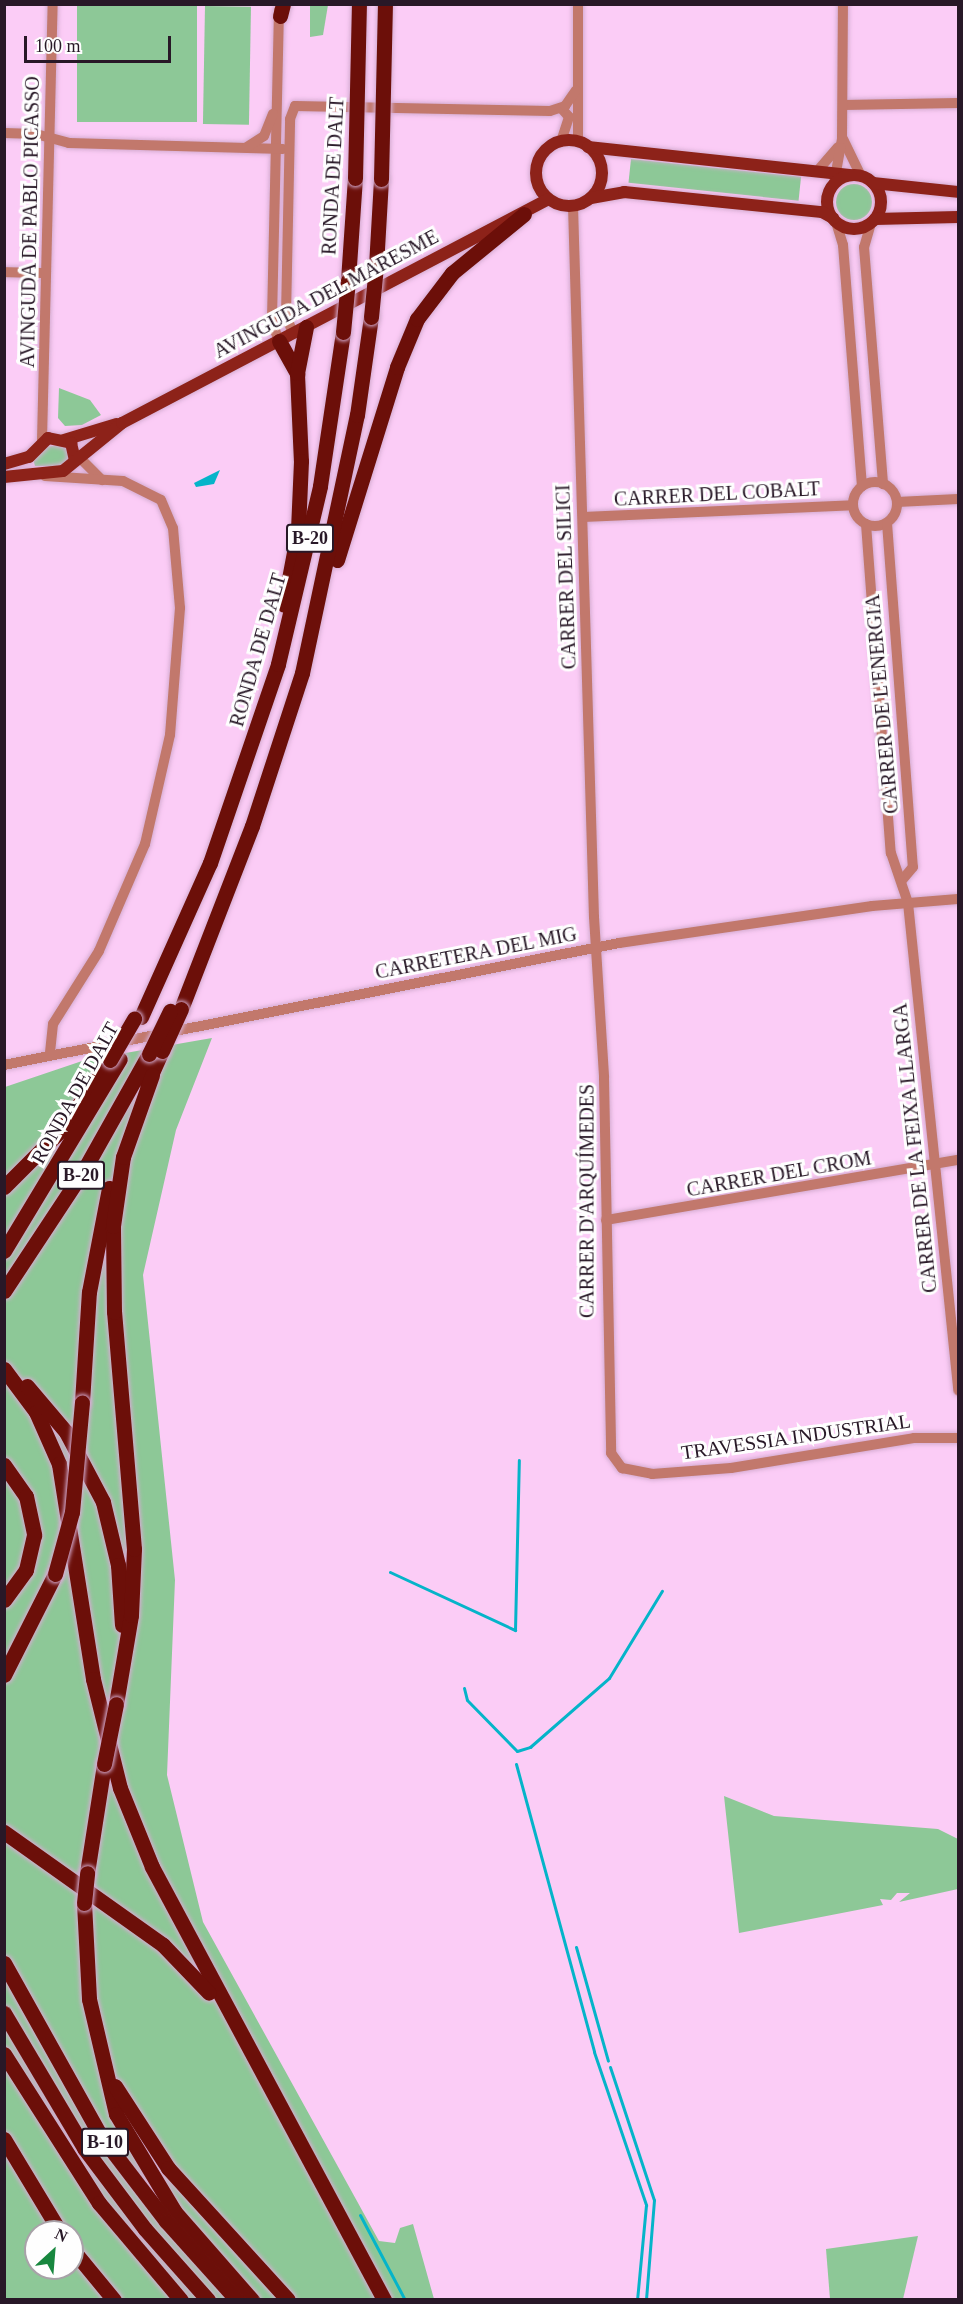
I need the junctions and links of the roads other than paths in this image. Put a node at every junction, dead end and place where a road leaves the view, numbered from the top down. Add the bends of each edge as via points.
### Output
1 (53, 4) edge
2 (359, 4) edge
3 (386, 4) edge
4 (578, 4) edge
5 (843, 4) edge
6 (280, 8) edge
7 (279, 82) junction
8 (576, 90) junction
9 (278, 99) junction
10 (958, 103) edge
11 (843, 105) junction
12 (295, 106) junction
13 (561, 108) junction
14 (4, 133) edge
15 (50, 138) junction
16 (842, 139) junction
17 (561, 142) junction
18 (583, 144) junction
19 (246, 148) junction
20 (276, 148) junction
21 (289, 149) junction
22 (819, 170) junction
23 (856, 175) junction
24 (835, 178) junction
25 (873, 183) junction
26 (958, 192) edge
27 (591, 198) junction
28 (548, 199) junction
29 (573, 206) junction
30 (524, 214) junction
31 (958, 217) edge
32 (834, 220) junction
33 (873, 221) junction
34 (4, 272) edge
35 (46, 273) junction
36 (293, 334) junction
37 (297, 374) junction
38 (122, 423) junction
39 (42, 440) junction
40 (64, 440) junction
41 (29, 457) junction
42 (77, 458) junction
43 (4, 464) edge
44 (42, 476) junction
45 (4, 477) edge
46 (102, 480) junction
47 (883, 484) junction
48 (862, 486) junction
49 (958, 499) edge
50 (897, 502) junction
51 (853, 505) junction
52 (583, 517) junction
53 (887, 523) junction
54 (866, 524) junction
55 (311, 640) junction
56 (255, 739) junction
57 (903, 879) junction
58 (958, 899) edge
59 (908, 903) junction
60 (598, 947) junction
61 (155, 1052) junction
62 (50, 1054) junction
63 (115, 1060) junction
64 (4, 1065) edge
65 (152, 1075) junction
66 (958, 1160) edge
67 (935, 1164) junction
68 (4, 1187) edge
69 (606, 1220) junction
70 (4, 1251) edge
71 (4, 1291) edge
72 (4, 1368) edge
73 (958, 1390) edge
74 (958, 1438) edge
75 (611, 1454) joint
76 (4, 1465) edge
77 (4, 1599) edge
78 (4, 1676) edge
79 (121, 1676) junction
80 (4, 1832) edge
81 (4, 1963) edge
82 (4, 2013) edge
83 (94, 2028) junction
84 (248, 2053) junction
85 (4, 2054) edge
86 (4, 2139) edge
87 (53, 2220) edge
88 (123, 2235) junction
89 (84, 2264) edge
90 (112, 2300) edge
91 (169, 2300) edge
92 (181, 2300) edge
93 (208, 2300) edge
94 (237, 2300) edge
95 (252, 2300) edge
96 (288, 2300) edge
97 (384, 2300) edge

1 - 15 street, AVINGUDA DE PABLO PICASSO
2 - 56 highway, RONDA DE DALT / B-20, bridge via 355,178 343,332 315,514
3 - 55 highway, B-20, bridge via 381,179 371,317 357,415
4 - 8 street
5 - 11 street
6 - 7 street
7 - 9 street
7 - 12 street via 285,101
8 - 13 street
8 - 18 street
9 - 19 street via 266,134
9 - 20 street
10 - 11 street
11 - 16 street
12 - 13 street
12 - 21 street
13 - 17 street via 569,117
14 - 15 street
15 - 19 street via 69,143
15 - 35 street, AVINGUDA DE PABLO PICASSO
16 - 22 street
16 - 23 street
16 - 24 street
17 - 18 main road
17 - 28 main road via 548,149 537,166 539,186
18 - 22 main road
18 - 27 main road via 602,171
19 - 20 street
20 - 21 street
20 - 36 street via 272,322
21 - 36 street via 286,315
22 - 24 main road
23 - 24 main road
23 - 25 main road
24 - 32 main road via 827,200
25 - 26 main road
25 - 33 main road via 881,200
27 - 29 main road
27 - 32 main road via 624,192 822,212
28 - 29 main road
28 - 30 main road, AVINGUDA DEL MARESME
29 - 52 street, CARRER DEL SILICI
30 - 36 main road, AVINGUDA DEL MARESME
30 - 55 highway via 452,273 412,329
31 - 33 main road
32 - 33 main road via 853,229
32 - 48 street via 843,245
33 - 47 street via 864,247
34 - 35 street
35 - 39 street, AVINGUDA DE PABLO PICASSO
36 - 37 highway
36 - 37 highway via 298,343
36 - 38 main road, AVINGUDA DEL MARESME
37 - 56 highway via 298,531
38 - 40 main road
38 - 42 main road
39 - 40 main road
39 - 41 main road
40 - 42 main road
41 - 43 main road
41 - 44 main road
42 - 44 main road
42 - 46 street
44 - 45 main road
44 - 46 street
46 - 62 street via 152,493 170,517 180,608 175,692 157,798 134,878 99,951 53,1024
47 - 48 street
47 - 50 street
48 - 51 street
49 - 50 street
50 - 53 street
51 - 52 street, CARRER DEL COBALT
51 - 54 street
52 - 60 street, CARRER DEL SILICI
53 - 54 street
53 - 57 street, CARRER DE L'ENERGIA via 913,864
54 - 57 street, CARRER DE L'ENERGIA via 891,854 893,869
55 - 61 highway, B-20, bridge via 269,779 218,910
56 - 63 highway, RONDA DE DALT / B-20 via 173,951
57 - 59 street, CARRER DE L'ENERGIA
58 - 59 street, CARRETERA DEL MIG
59 - 60 street, CARRETERA DEL MIG
59 - 67 street, CARRER DE LA FEIXA LLARGA
60 - 62 street, CARRETERA DEL MIG
60 - 69 street, CARRER D'ARQUÍMEDES
61 - 65 highway
61 - 71 highway, B-20 via 68,1196
62 - 64 street, CARRETERA DEL MIG
63 - 68 highway via 61,1130
63 - 70 highway, RONDA DE DALT / B-20
65 - 78 highway, bridge via 118,1155 97,1238 72,1512 55,1574
65 - 79 highway via 123,1157 113,1226 114,1312 134,1549
66 - 67 street, CARRER DEL CROM
67 - 69 street, CARRER DEL CROM
67 - 73 street, CARRER DE LA FEIXA LLARGA
69 - 75 street, CARRER D'ARQUÍMEDES
72 - 79 highway via 66,1432 103,1502 120,1582
72 - 84 highway via 36,1412 59,1464 93,1679 120,1788 152,1867
74 - 75 street, TRAVESSIA INDUSTRIAL via 914,1438 731,1468 652,1474 622,1468
76 - 77 highway via 26,1496 34,1535 26,1570
79 - 83 highway, bridge via 84,1903
80 - 84 highway via 163,1945 203,1986
81 - 94 highway, B-10 via 100,2134 166,2221
82 - 93 highway, B-10 via 84,2148 145,2229
83 - 95 highway via 106,2087 128,2139 175,2212
83 - 96 highway via 122,2101 151,2146
84 - 97 highway
85 - 88 highway via 62,2151
86 - 87 highway
88 - 91 highway
88 - 92 highway
89 - 90 highway

